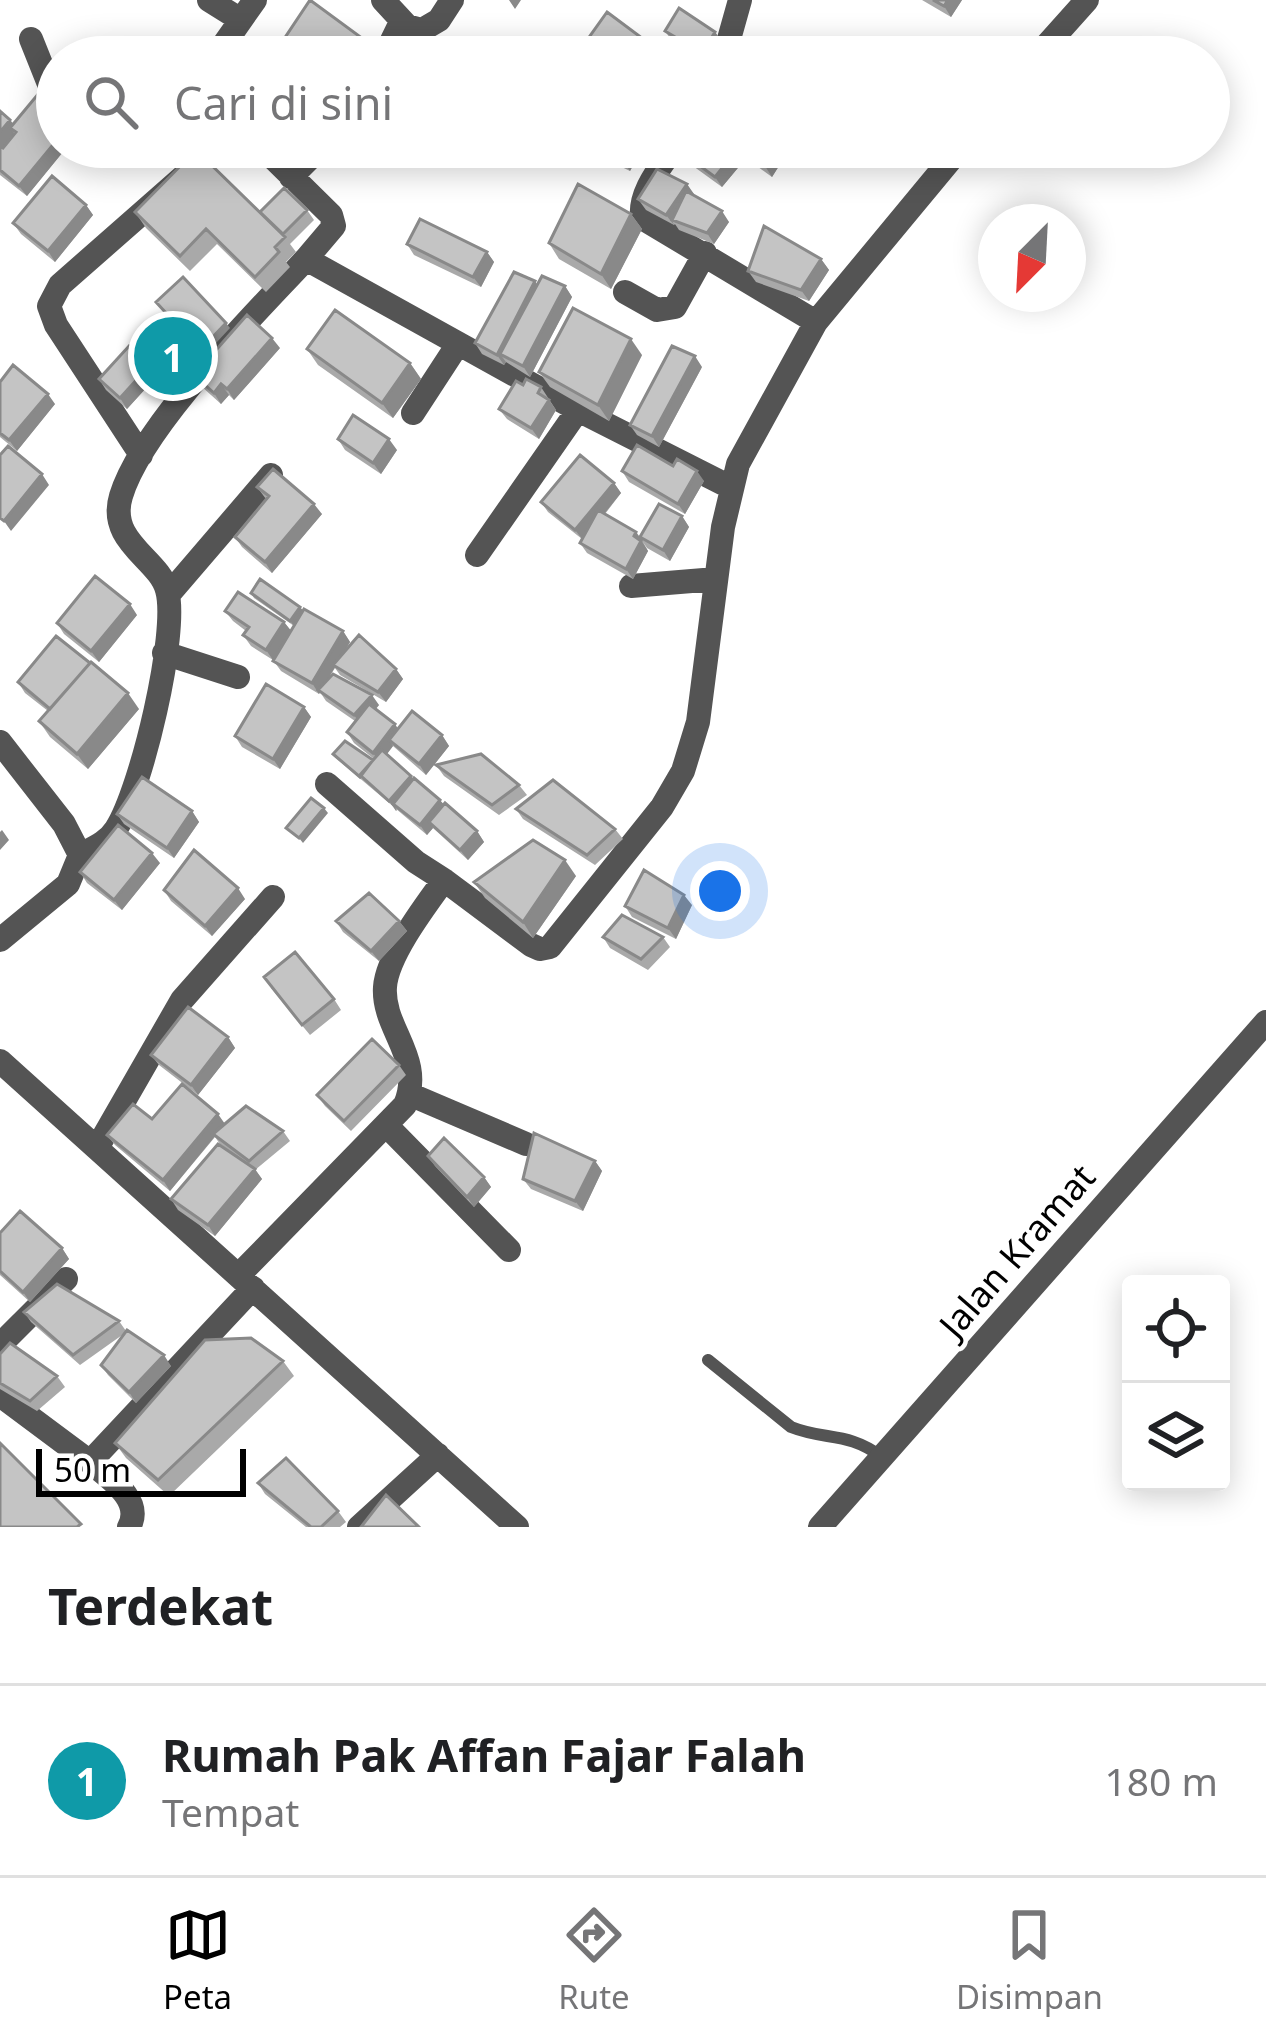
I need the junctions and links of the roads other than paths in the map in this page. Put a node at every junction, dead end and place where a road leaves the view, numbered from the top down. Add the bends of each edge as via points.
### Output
1 (209, 0) edge
2 (383, 0) edge
3 (452, 0) edge
4 (740, 0) edge
5 (1087, 0) edge
6 (248, 10) edge
7 (401, 22) junction
8 (230, 36) edge
9 (394, 36) edge
10 (730, 36) edge
11 (1055, 36) edge
12 (31, 39) dead end
13 (36, 52) edge
14 (193, 168) edge
15 (282, 168) edge
16 (300, 168) edge
17 (661, 168) edge
18 (944, 168) edge
19 (291, 177) junction
20 (705, 254) junction
21 (306, 259) junction
22 (625, 292) dead end
23 (816, 322) junction
24 (458, 344) junction
25 (578, 410) junction
26 (413, 412) dead end
27 (141, 455) junction
28 (271, 475) edge
29 (732, 488) junction
30 (477, 556) dead end
31 (716, 579) junction
32 (631, 586) dead end
33 (169, 594) junction
34 (164, 653) junction
35 (238, 677) dead end
36 (0, 742) edge
37 (327, 784) dead end
38 (80, 855) junction
39 (444, 880) junction
40 (273, 897) dead end
41 (0, 940) edge
42 (1266, 1022) edge
43 (0, 1061) edge
44 (410, 1094) junction
45 (386, 1125) junction
46 (526, 1144) edge
47 (98, 1148) junction
48 (509, 1250) dead end
49 (66, 1279) dead end
50 (246, 1281) junction
51 (0, 1345) edge
52 (708, 1360) dead end
53 (0, 1395) edge
54 (438, 1456) junction
55 (883, 1458) junction
56 (90, 1462) junction
57 (129, 1527) edge
58 (359, 1527) edge
59 (517, 1527) edge
60 (820, 1527) edge

1 - 6 street
2 - 7 street
3 - 7 street via 422,30
4 - 10 street
5 - 11 street
6 - 8 street
7 - 9 street
12 - 13 street
14 - 27 street via 60,285 49,306
15 - 19 street
16 - 19 street
17 - 20 street via 640,206 642,218
18 - 23 street
19 - 21 street via 332,215 334,226
20 - 22 street via 667,311
20 - 23 street
21 - 24 street
21 - 27 street
23 - 29 street
24 - 25 street
24 - 26 street
25 - 29 street
25 - 30 street
27 - 33 street via 118,518
28 - 33 street
29 - 31 street
31 - 32 street
31 - 39 street via 698,722 683,772 550,947 531,945
33 - 34 street
34 - 35 street
34 - 38 street via 132,801 113,835
36 - 38 street
37 - 39 street
38 - 41 street via 68,884
39 - 44 street via 396,955 384,992 407,1057
40 - 47 street via 182,1000
42 - 55 street, Jalan Kramat
43 - 47 street
44 - 45 street
44 - 46 street
45 - 48 street
45 - 50 street
47 - 50 street
49 - 51 street
50 - 54 street
50 - 56 street
52 - 55 lane via 791,1426 844,1436
53 - 56 street
54 - 58 street
54 - 59 street
55 - 60 street, Jalan Kramat
56 - 57 street via 132,1502

